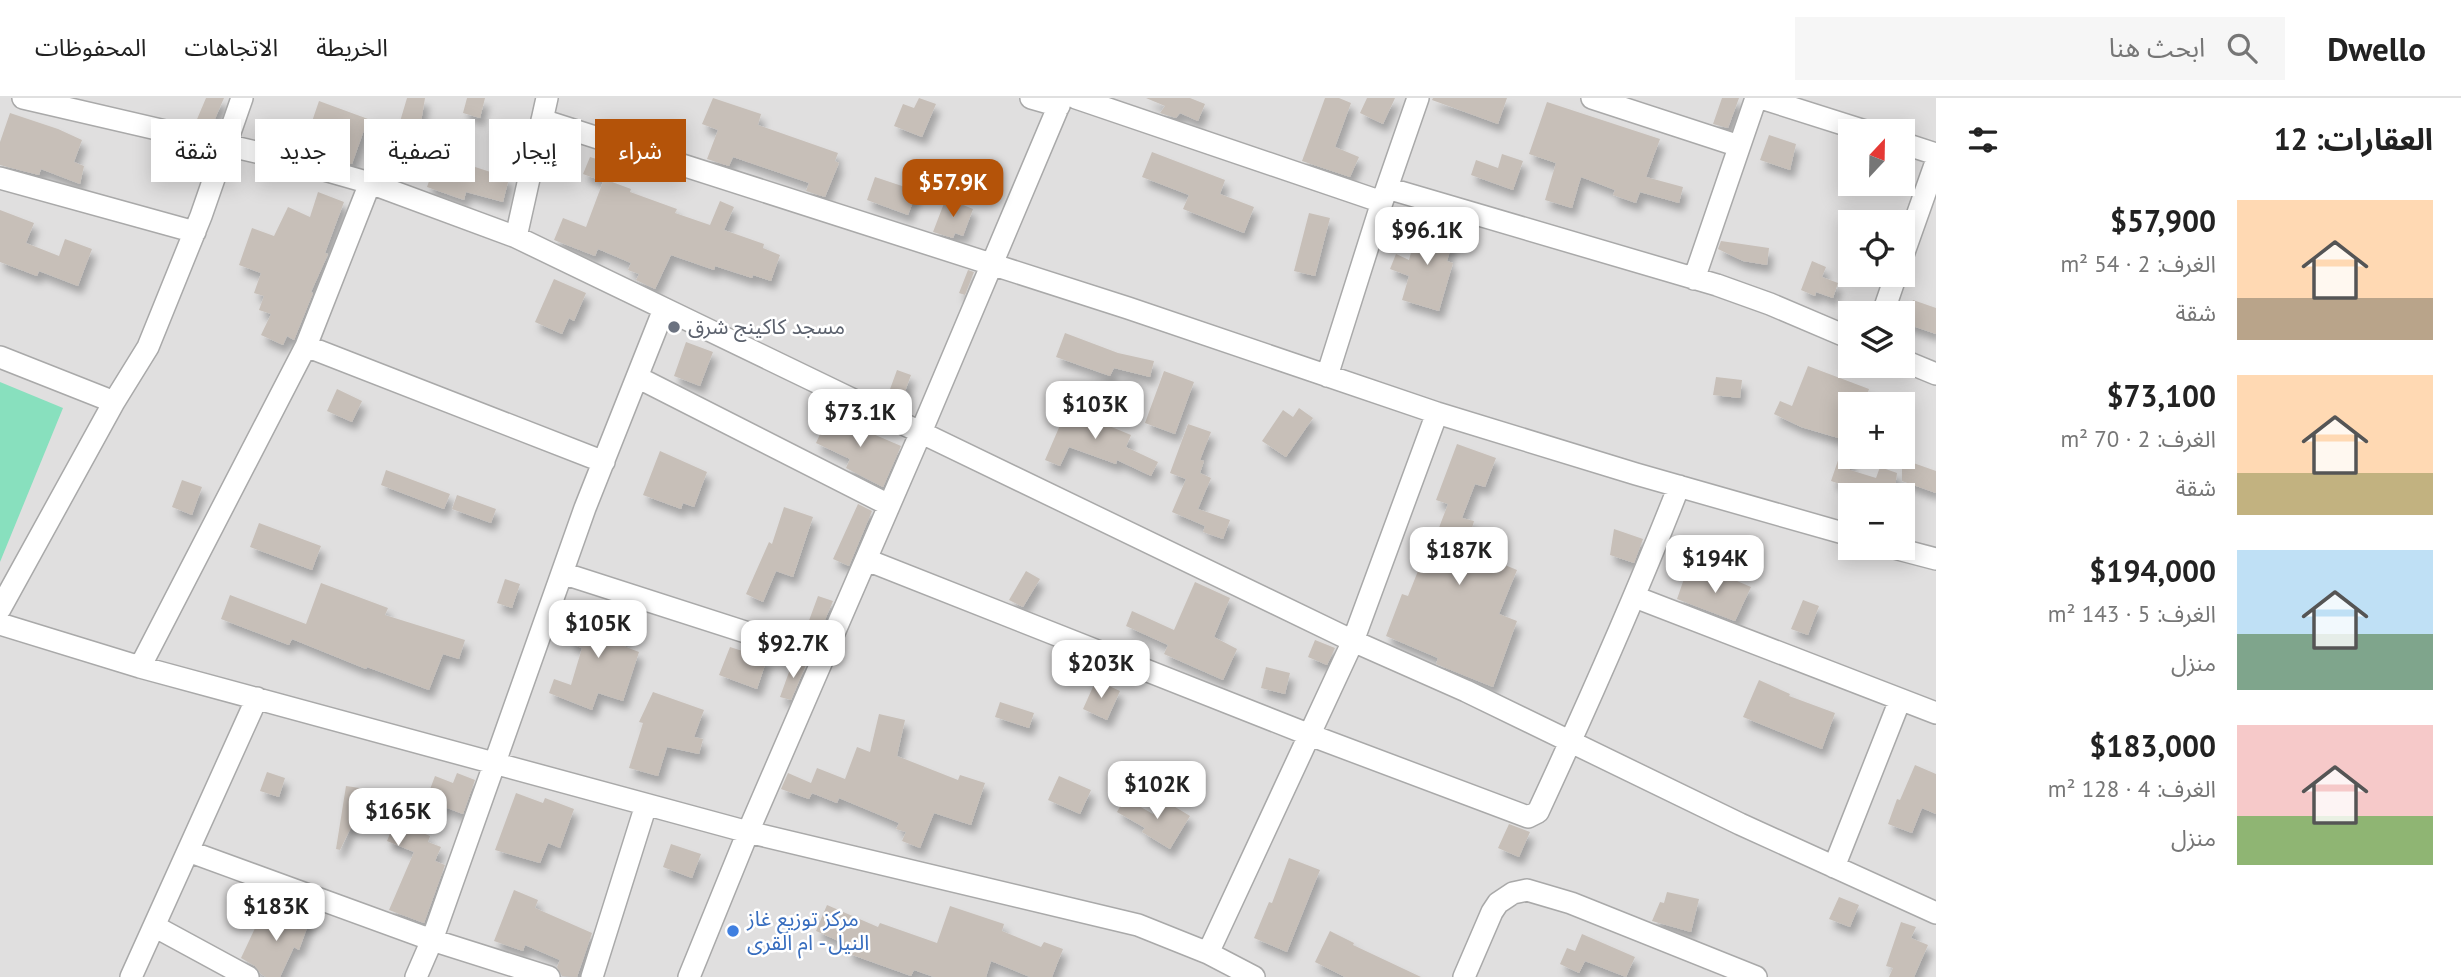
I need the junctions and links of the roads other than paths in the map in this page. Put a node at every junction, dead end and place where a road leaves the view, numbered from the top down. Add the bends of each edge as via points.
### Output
1 (23, 98) edge
2 (242, 98) edge
3 (547, 98) edge
4 (1031, 98) edge
5 (1418, 98) edge
6 (1592, 98) edge
7 (1758, 98) edge
8 (1066, 101) edge
9 (235, 119) edge
10 (542, 119) edge
11 (1838, 123) edge
12 (151, 128) edge
13 (581, 132) edge
14 (1739, 146) junction
15 (1915, 147) edge
16 (241, 149) edge
17 (1936, 154) edge
18 (1936, 162) edge
19 (0, 178) edge
20 (212, 182) edge
21 (528, 182) edge
22 (370, 183) junction
23 (1384, 195) junction
24 (1915, 221) edge
25 (195, 232) junction
26 (516, 237) junction
27 (993, 264) junction
28 (1694, 279) junction
29 (664, 309) junction
30 (1838, 333) edge
31 (306, 346) junction
32 (0, 357) edge
33 (1915, 365) edge
34 (1936, 374) edge
35 (1327, 376) junction
36 (637, 377) junction
37 (114, 402) junction
38 (1437, 413) junction
39 (921, 432) junction
40 (604, 462) junction
41 (1679, 486) junction
42 (890, 505) junction
43 (1838, 532) edge
44 (1915, 552) edge
45 (1935, 555) edge
46 (867, 560) junction
47 (562, 573) junction
48 (1635, 597) junction
49 (0, 609) edge
50 (0, 624) edge
51 (1353, 641) junction
52 (822, 657) junction
53 (140, 667) junction
54 (257, 698) junction
55 (1900, 700) junction
56 (1936, 712) edge
57 (1310, 735) junction
58 (1571, 740) junction
59 (495, 763) junction
60 (646, 804) junction
61 (748, 832) junction
62 (188, 851) junction
63 (1835, 867) junction
64 (1936, 913) edge
65 (154, 926) junction
66 (432, 940) junction
67 (1208, 953) junction
68 (131, 977) edge
69 (248, 977) edge
70 (416, 977) edge
71 (549, 977) edge
72 (592, 977) edge
73 (689, 977) edge
74 (1254, 977) edge
75 (1464, 977) edge
76 (1756, 977) edge

1 - 12 street
2 - 9 street
3 - 10 street
4 - 8 street
5 - 23 street
6 - 14 street
7 - 11 street
7 - 14 street
8 - 23 street
8 - 27 street
13 - 27 street
14 - 28 street
15 - 17 street
16 - 22 street
18 - 24 street
19 - 25 street
20 - 25 street
21 - 26 street
22 - 26 street
22 - 31 street
23 - 28 street
23 - 35 street
25 - 37 street via 148,347
26 - 29 street
27 - 35 street
27 - 39 street
28 - 30 street
29 - 36 street
29 - 39 street
31 - 40 street
31 - 53 street
32 - 37 street
33 - 34 street
35 - 38 street
36 - 40 street
36 - 42 street
37 - 49 street
38 - 41 street
38 - 51 street
39 - 42 street
39 - 51 street
40 - 47 street
41 - 43 street
41 - 48 street
42 - 46 street
44 - 45 street
46 - 52 street
46 - 57 street
47 - 52 street
47 - 59 street
48 - 55 street
48 - 58 street
50 - 53 street
51 - 57 street
51 - 58 street
52 - 61 street
53 - 54 street
54 - 59 street
54 - 62 street
55 - 56 street
55 - 63 street
57 - 58 street via 1528,817 1538,812
57 - 67 street
58 - 63 street
59 - 60 street
59 - 66 street
60 - 61 street
60 - 72 street
61 - 67 street via 1138,925
61 - 73 street
62 - 65 street
62 - 66 street
63 - 64 street
65 - 68 street
65 - 69 street
66 - 70 street
66 - 71 street
67 - 74 street
75 - 76 street via 1498,902 1527,890

